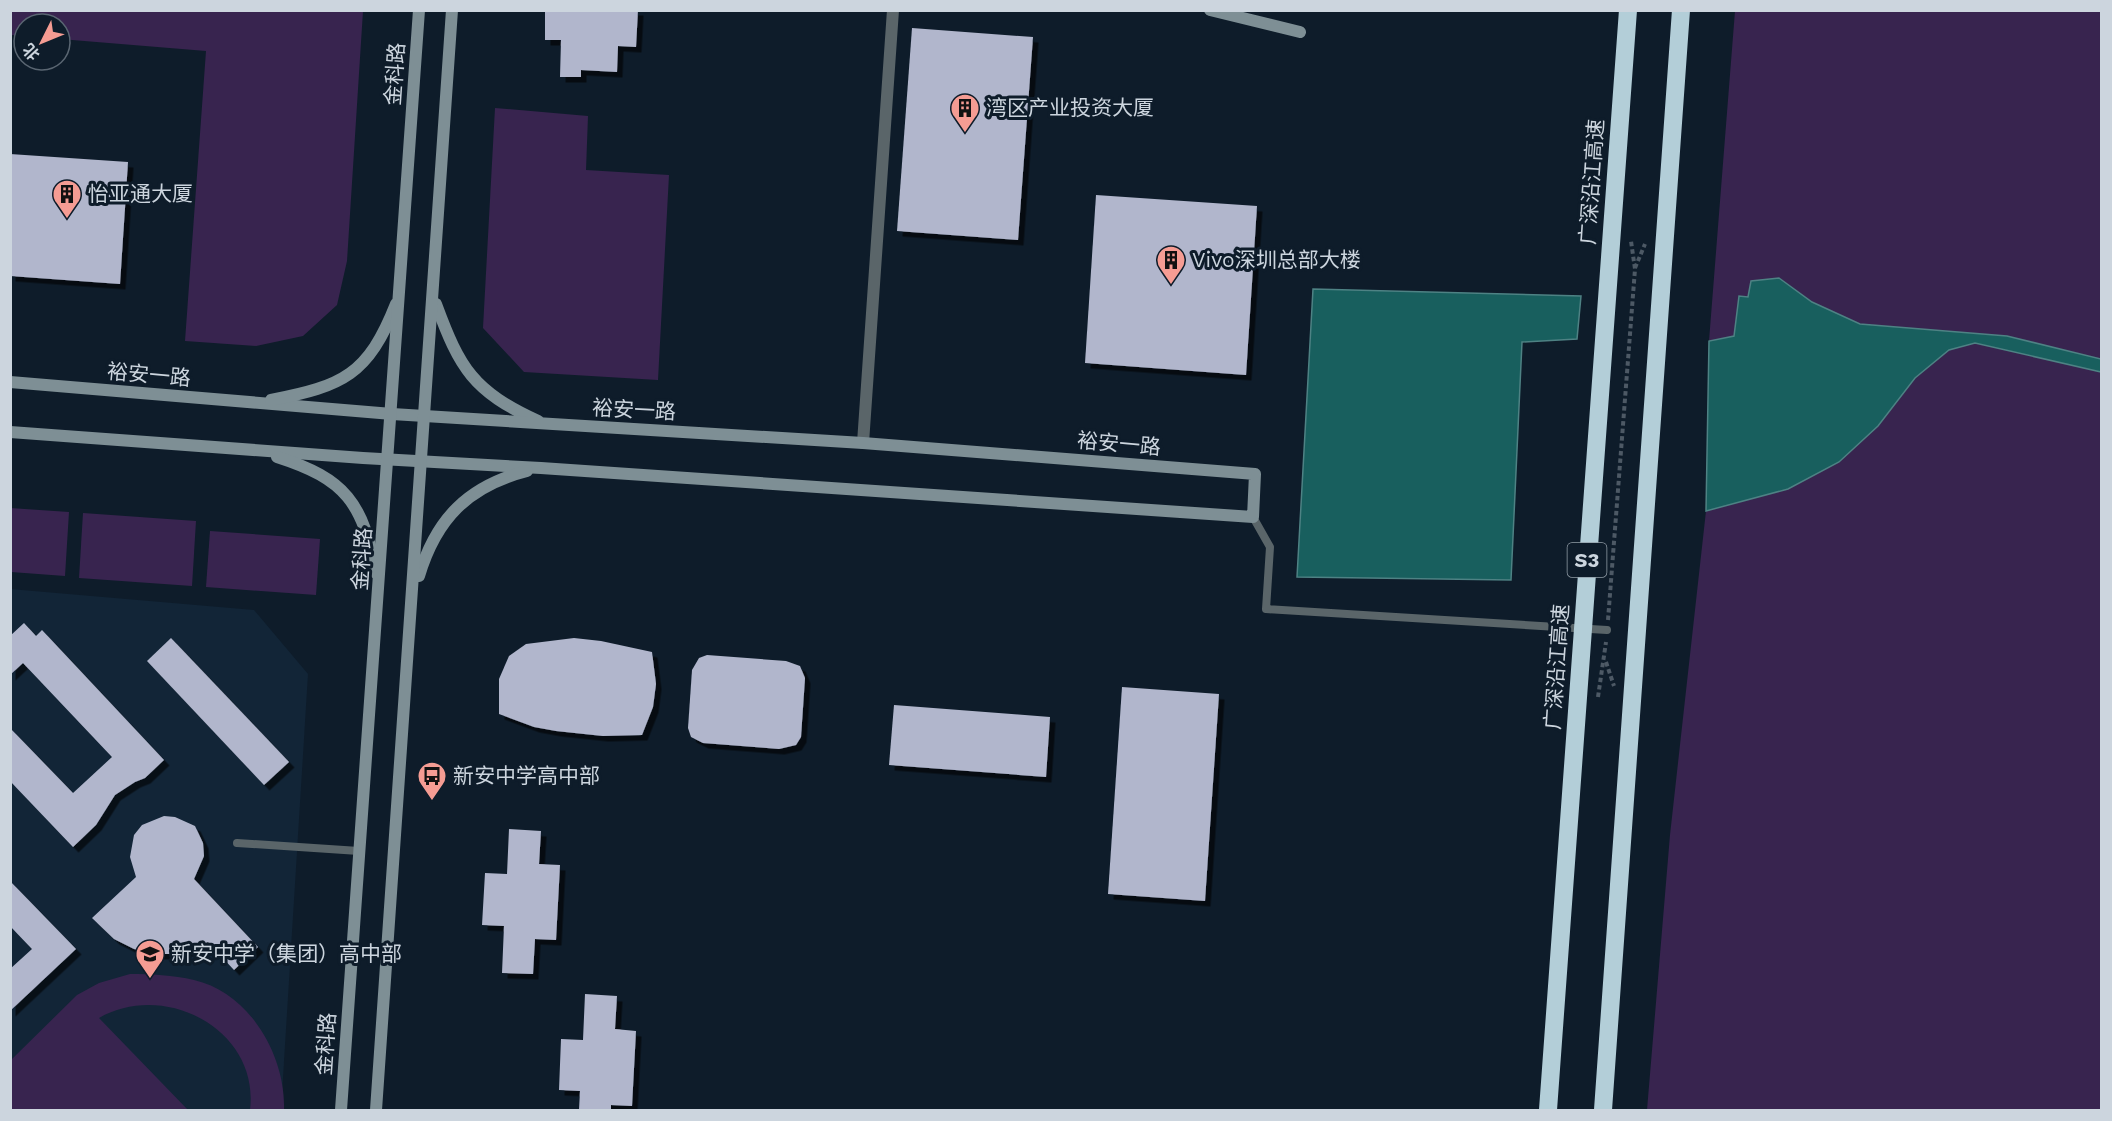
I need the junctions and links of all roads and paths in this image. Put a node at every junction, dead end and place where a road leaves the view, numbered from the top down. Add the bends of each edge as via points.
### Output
1 (419, 10) edge
2 (452, 10) edge
3 (893, 10) edge
4 (1210, 10) edge
5 (1628, 10) edge
6 (1681, 10) edge
7 (1300, 32) dead end
8 (1635, 268) dead end
9 (400, 292) junction
10 (434, 298) junction
11 (10, 382) edge
12 (255, 404) junction
13 (392, 414) junction
14 (426, 416) junction
15 (545, 424) junction
16 (10, 432) edge
17 (863, 443) junction
18 (258, 451) junction
19 (389, 460) junction
20 (423, 462) junction
21 (541, 468) junction
22 (1253, 517) junction
23 (380, 590) junction
24 (413, 598) junction
25 (1607, 630) junction
26 (1605, 659) dead end
27 (237, 843) dead end
28 (359, 852) junction
29 (341, 1110) edge
30 (376, 1110) edge
31 (1548, 1110) edge
32 (1604, 1110) edge

1 - 9 main road, 金科路
2 - 10 main road
3 - 17 street
4 - 7 main road
5 - 31 highway, 广深沿江高速 / S3
6 - 32 highway
8 - 25 path
9 - 12 main road via 378,344 355,372 323,388
9 - 13 main road, 金科路
10 - 14 main road
10 - 15 main road via 455,354 472,379 498,401
11 - 12 main road, 裕安一路
12 - 13 main road, 裕安一路
13 - 14 main road, 裕安一路
13 - 19 main road, 金科路
14 - 15 main road, 裕安一路
14 - 20 main road
15 - 17 main road, 裕安一路
16 - 18 main road
17 - 22 main road, 裕安一路 via 1255,474
18 - 19 main road
18 - 23 main road via 312,470 342,490 366,527
19 - 20 main road
19 - 23 main road, 金科路
20 - 21 main road
20 - 24 main road
21 - 22 main road
21 - 24 main road via 504,477 456,508 433,539
22 - 25 lane via 1270,547 1266,609
23 - 28 main road, 金科路
24 - 30 main road
25 - 26 path
27 - 28 lane
28 - 29 main road, 金科路

